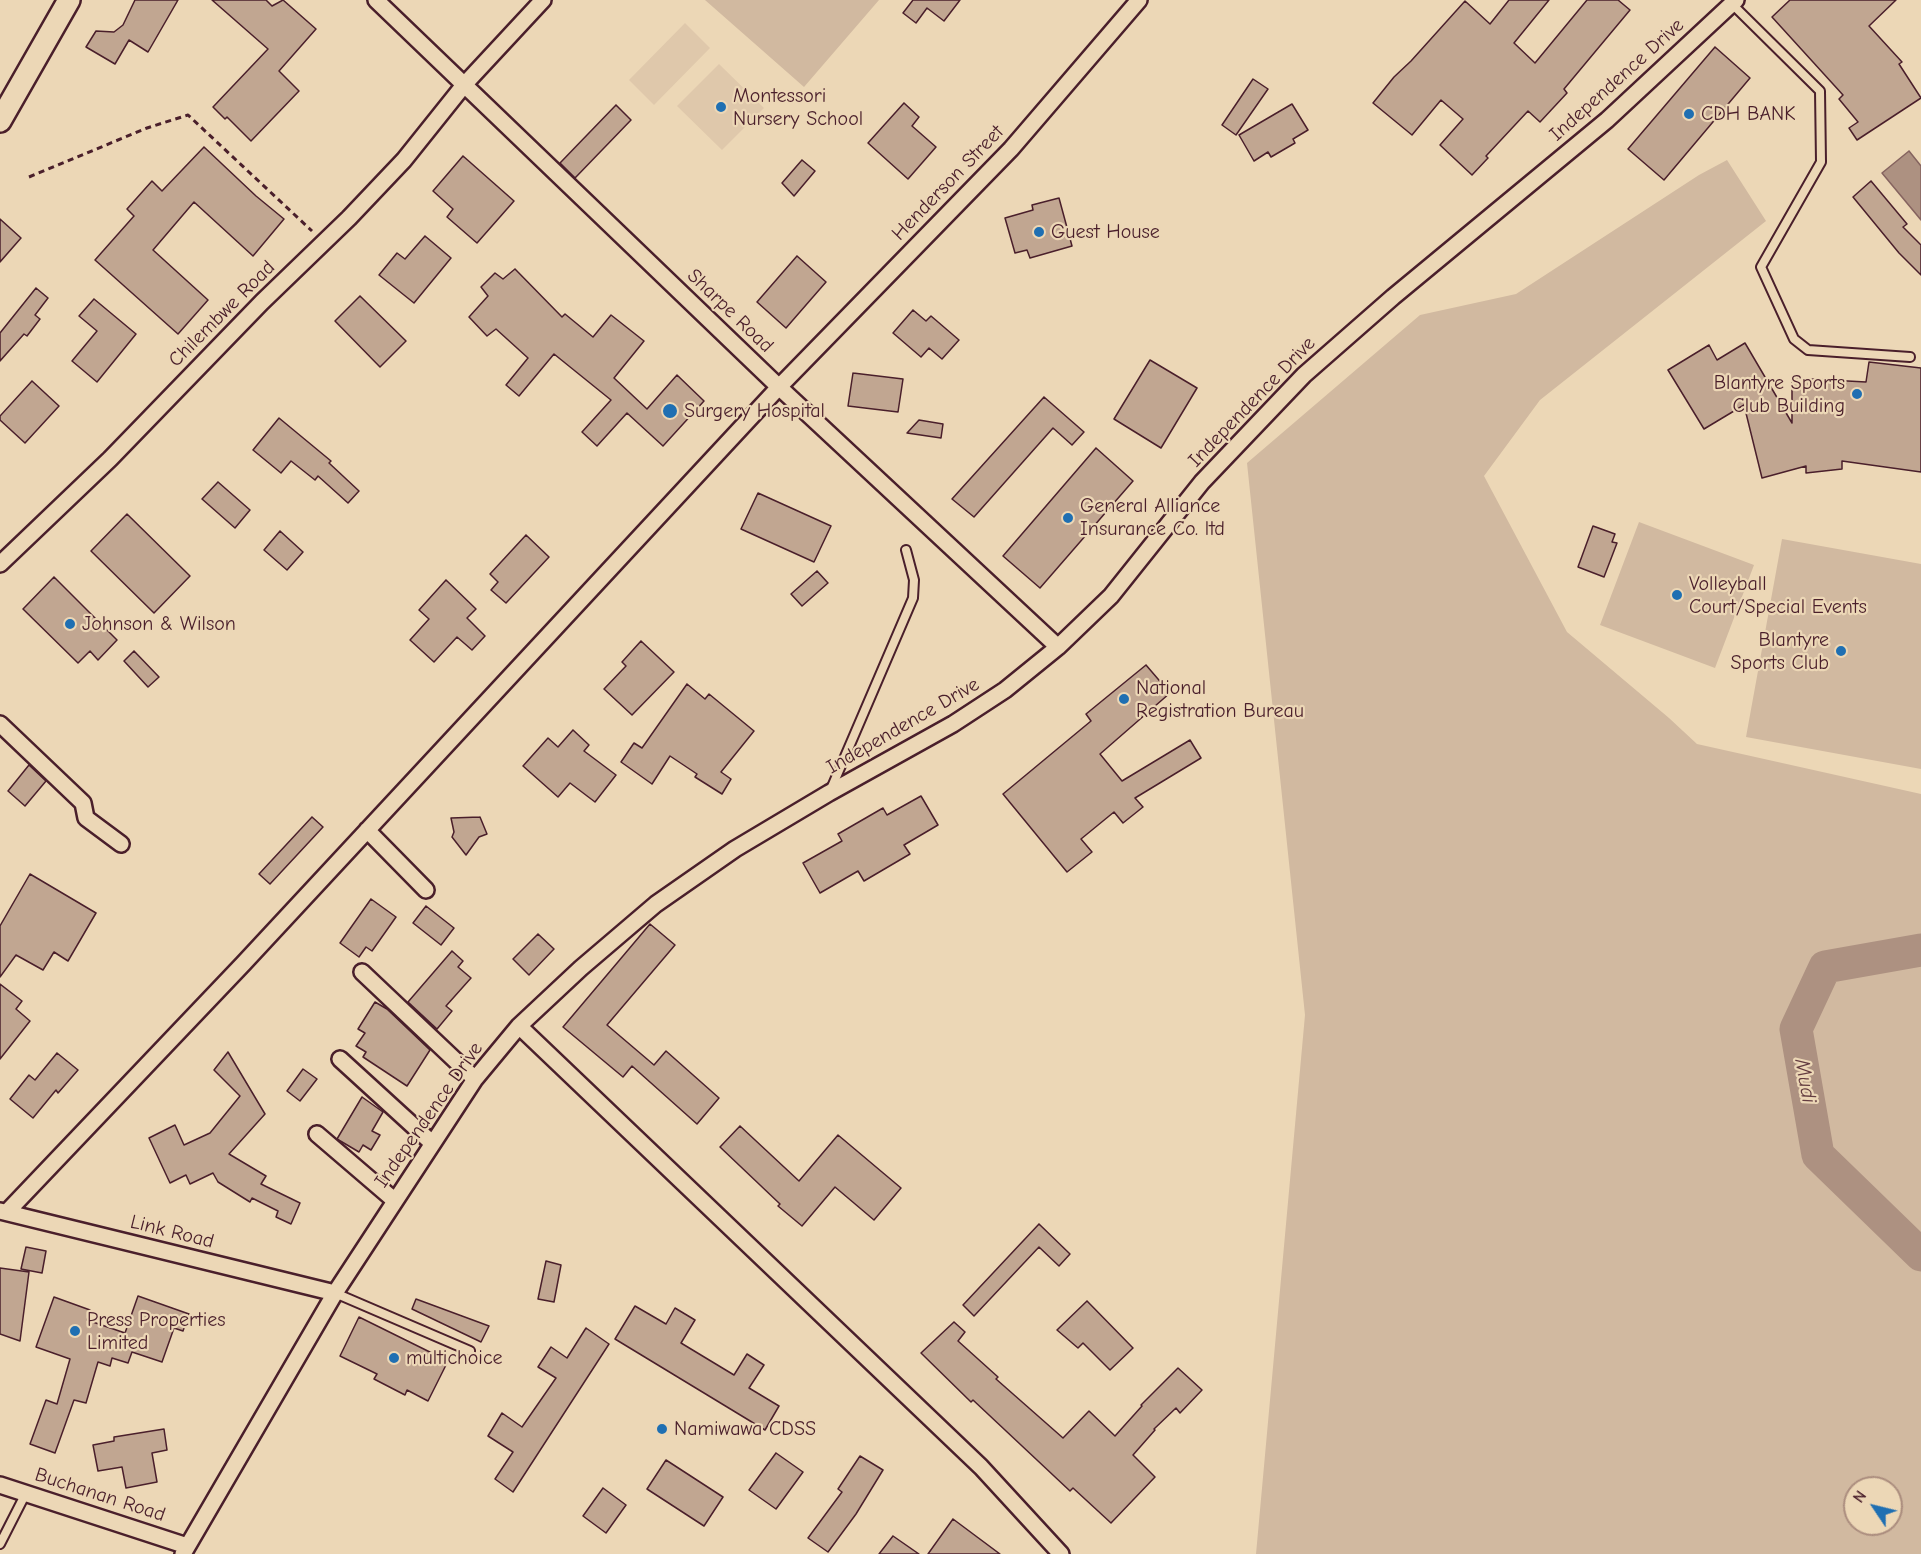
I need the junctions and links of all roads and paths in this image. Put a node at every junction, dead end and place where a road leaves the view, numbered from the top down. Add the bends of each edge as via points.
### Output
1 (69, 0) edge
2 (376, 0) edge
3 (543, 0) edge
4 (1139, 0) edge
5 (1732, 1) edge
6 (464, 85) junction
7 (0, 121) edge
8 (29, 177) dead end
9 (324, 242) junction
10 (1910, 357) dead end
11 (779, 387) junction
12 (906, 550) dead end
13 (0, 564) edge
14 (1058, 647) junction
15 (0, 724) edge
16 (829, 793) junction
17 (367, 830) junction
18 (121, 844) dead end
19 (426, 890) dead end
20 (362, 972) dead end
21 (519, 1026) junction
22 (340, 1059) dead end
23 (475, 1079) junction
24 (317, 1134) dead end
25 (432, 1143) junction
26 (394, 1200) junction
27 (4, 1211) edge
28 (334, 1293) junction
29 (470, 1351) dead end
30 (0, 1485) edge
31 (26, 1493) junction
32 (0, 1544) edge
33 (185, 1550) edge
34 (1061, 1554) edge

1 - 7 street
2 - 6 street, Sharpe Road
3 - 6 street, Chilembwe Road
4 - 11 street, Henderson Street via 1011,149
5 - 10 lane via 1820,91 1821,162 1761,267 1794,339 1808,350
5 - 14 street, Independence Drive via 1607,120 1304,375 1202,482 1111,596
6 - 9 street, Chilembwe Road via 404,160
6 - 11 street, Sharpe Road
8 - 9 path via 188,115
9 - 13 street, Chilembwe Road via 110,459
11 - 14 street, Sharpe Road
11 - 17 street, Henderson Street
12 - 16 lane via 914,580 913,598
14 - 16 street, Independence Drive via 1005,690 953,724
15 - 18 street via 83,803 86,818
16 - 21 street, Independence Drive via 735,849 656,904
17 - 19 street
17 - 27 street, Henderson Street
20 - 23 street
21 - 23 street, Independence Drive
21 - 34 street via 981,1467
22 - 25 street
23 - 25 street, Independence Drive
24 - 26 street
25 - 26 street, Independence Drive
26 - 28 street, Independence Drive
27 - 28 street, Link Road
28 - 29 lane
28 - 33 street, Independence Drive
30 - 31 street, Buchanan Road
31 - 32 lane
31 - 33 street, Buchanan Road

